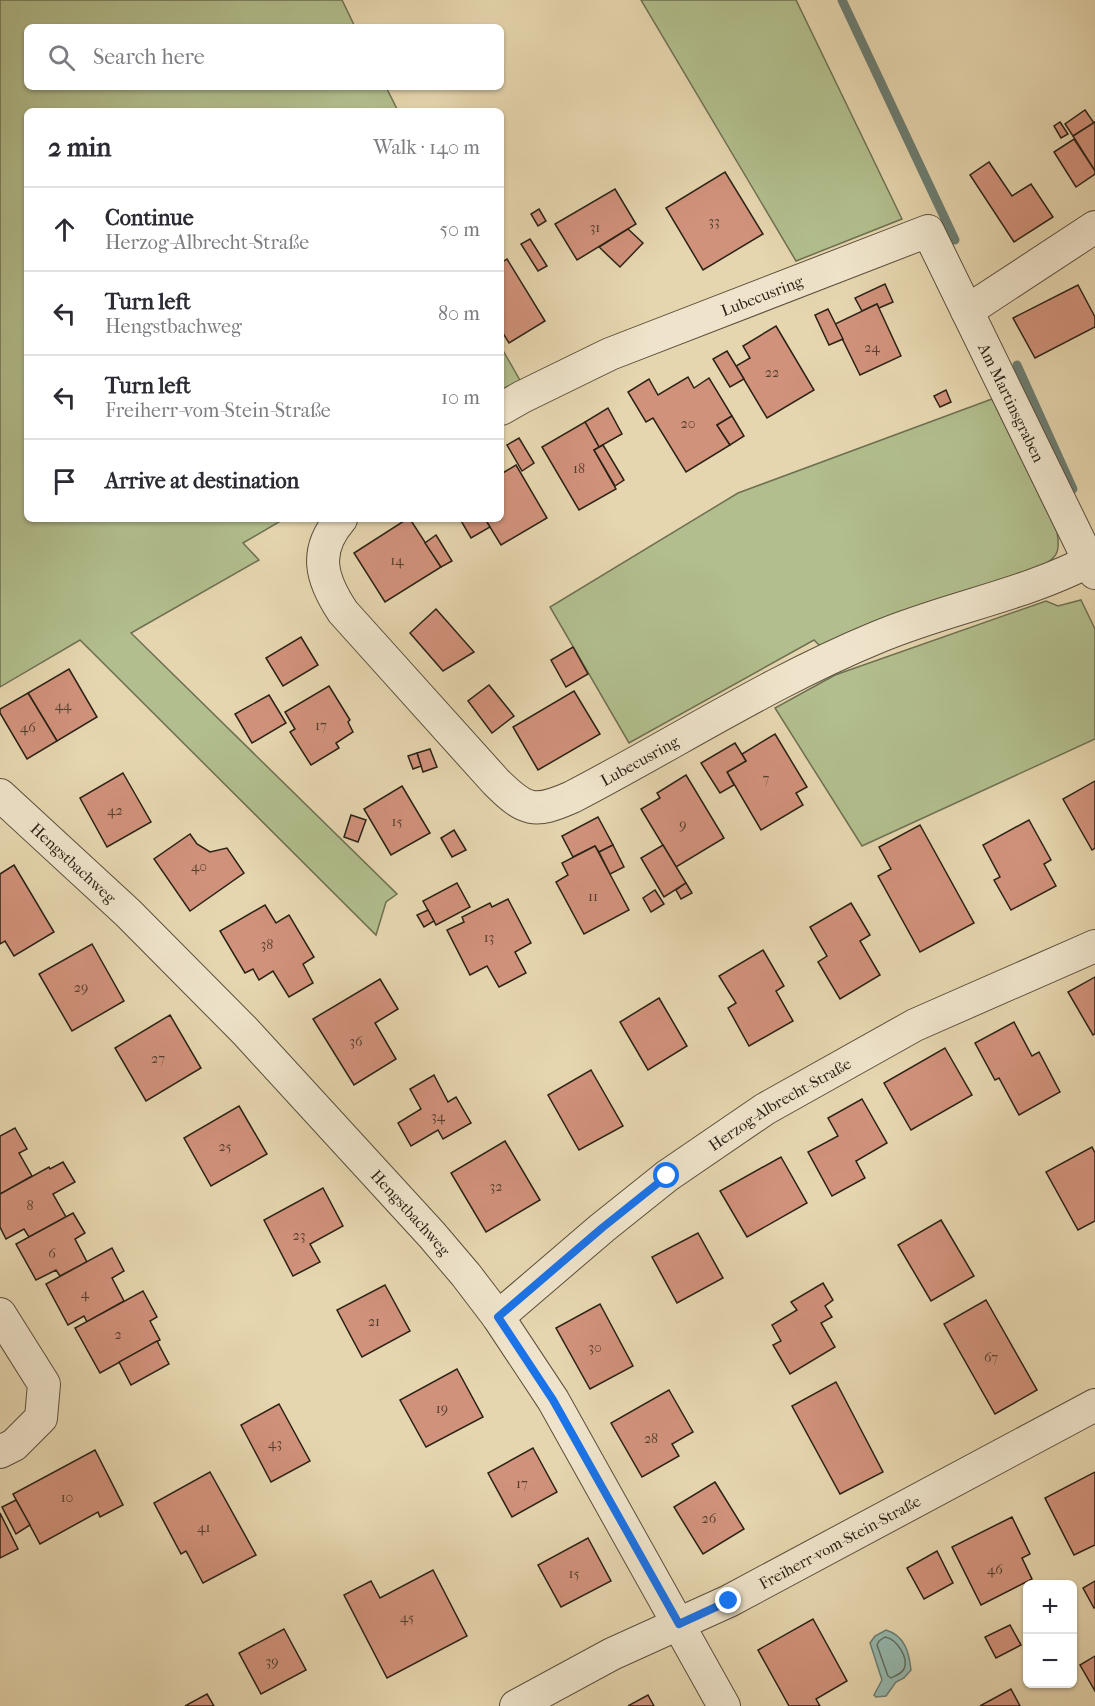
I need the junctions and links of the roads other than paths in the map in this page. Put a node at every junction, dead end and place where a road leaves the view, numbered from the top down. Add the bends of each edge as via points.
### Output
1 (1095, 227) edge
2 (928, 231) joint
3 (967, 311) junction
4 (504, 407) edge
5 (339, 522) edge
6 (1093, 564) edge
7 (0, 795) edge
8 (1095, 946) edge
9 (0, 1314) edge
10 (498, 1317) junction
11 (1095, 1405) edge
12 (7, 1448) edge
13 (679, 1624) junction
14 (516, 1706) edge
15 (724, 1706) edge

1 - 3 street
2 - 3 street, Am Martinsgraben
2 - 4 street, Lubecusring via 610,354
3 - 6 street, Am Martinsgraben
5 - 6 street, Lubecusring via 326,540 322,567 343,612 496,782 525,807 534,808 572,797 784,680 854,647 905,626
7 - 10 street, Hengstbachweg via 128,913 245,1031 449,1254
8 - 10 street, Herzog-Albrecht-Straße via 915,1025 765,1109 667,1176
9 - 12 street via 44,1384 41,1418
10 - 13 street, Hengstbachweg via 553,1400
11 - 13 street, Freiherr-vom-Stein-Straße
13 - 14 street, Freiherr-vom-Stein-Straße via 612,1654
13 - 15 street, Hengstbachweg

